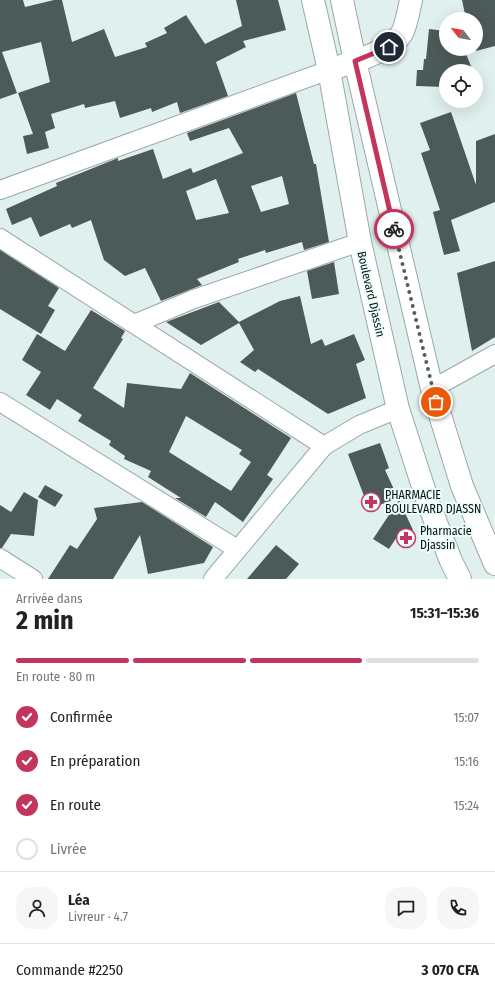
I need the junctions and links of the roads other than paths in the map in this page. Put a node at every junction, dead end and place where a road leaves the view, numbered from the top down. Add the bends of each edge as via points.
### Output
1 (313, 0) edge
2 (342, 0) edge
3 (411, 0) edge
4 (355, 61) junction
5 (328, 70) junction
6 (0, 190) edge
7 (0, 238) edge
8 (360, 242) junction
9 (134, 324) junction
10 (495, 354) edge
11 (432, 389) junction
12 (0, 402) edge
13 (398, 409) junction
14 (324, 446) junction
15 (237, 549) junction
16 (0, 558) edge
17 (495, 564) edge
18 (33, 579) edge
19 (213, 579) edge
20 (460, 579) edge

1 - 5 main road, Boulevard Djassin
2 - 4 main road
3 - 4 main road via 402,33 398,38 389,47
4 - 5 main road
4 - 11 main road
5 - 6 street
5 - 8 main road, Boulevard Djassin
7 - 9 street
8 - 9 street via 194,299
8 - 13 main road, Boulevard Djassin
9 - 14 street
10 - 11 street
11 - 17 main road via 462,486
12 - 15 street
13 - 14 street via 359,425
13 - 20 main road, Boulevard Djassin via 429,505
14 - 15 street
15 - 19 street
16 - 18 street

